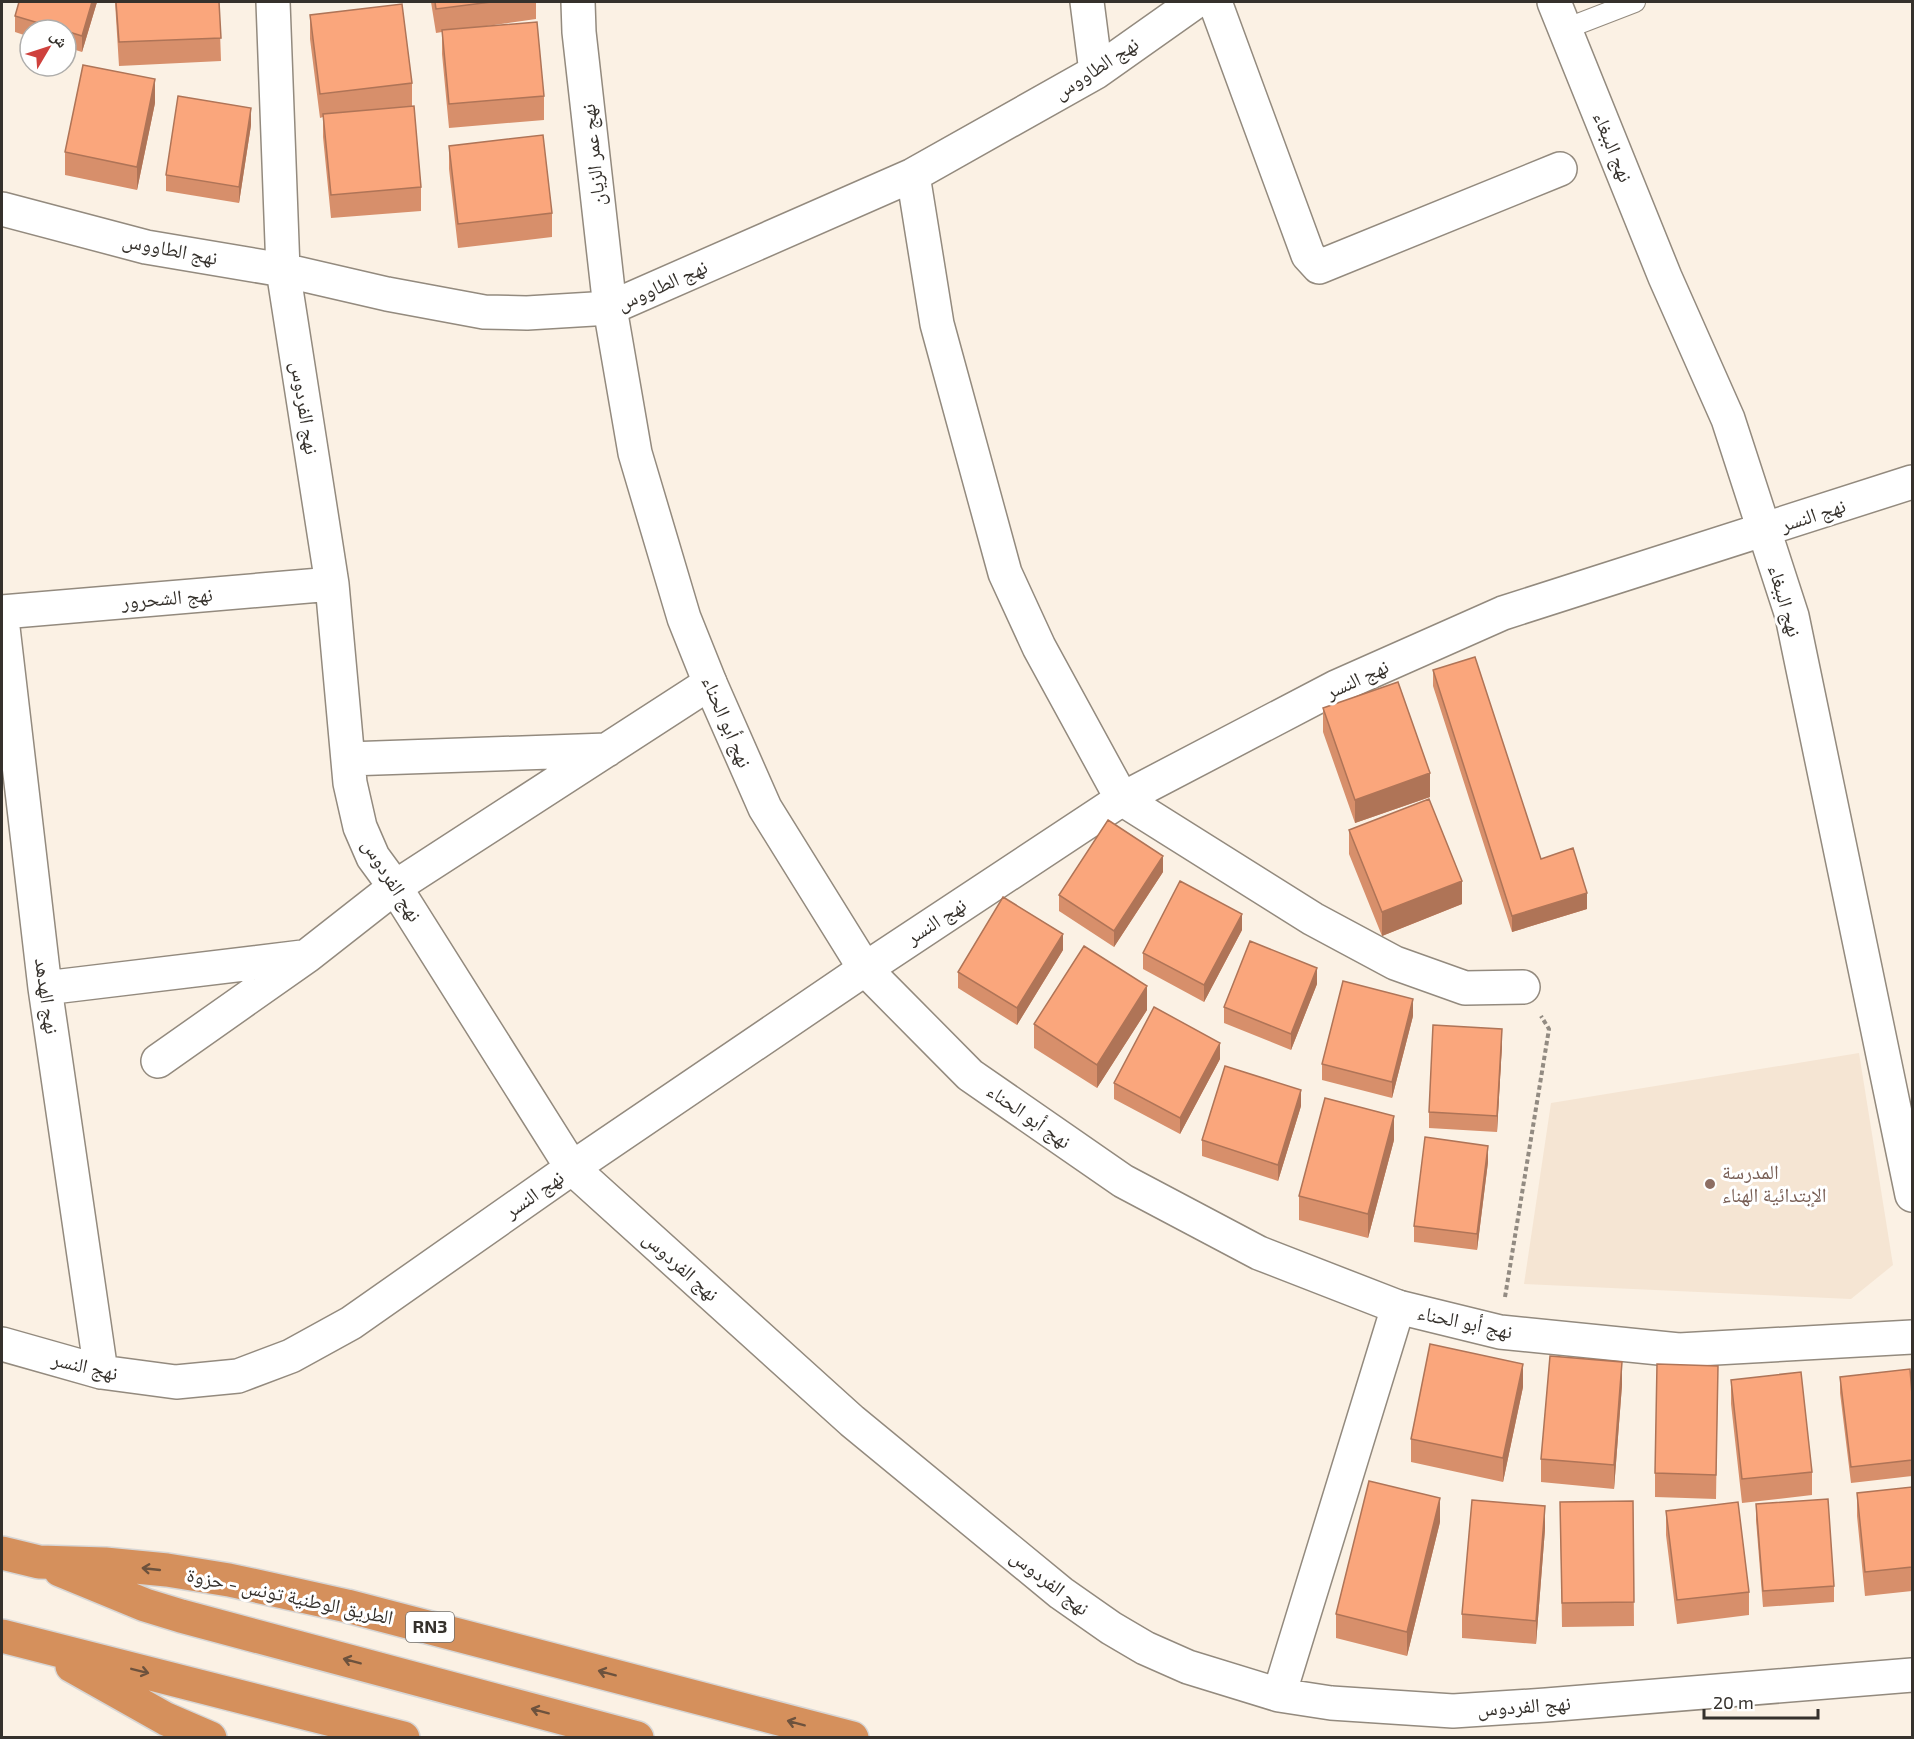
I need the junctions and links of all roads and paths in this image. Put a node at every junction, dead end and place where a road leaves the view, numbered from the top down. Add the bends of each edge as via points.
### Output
1 (273, 2) edge
2 (578, 2) edge
3 (1087, 2) edge
4 (1195, 2) edge
5 (1215, 2) edge
6 (1635, 2) edge
7 (1560, 15) edge
8 (1096, 72) junction
9 (1560, 169) dead end
10 (912, 175) junction
11 (2, 209) edge
12 (283, 270) junction
13 (610, 308) junction
14 (1912, 482) edge
15 (1764, 531) junction
16 (332, 584) junction
17 (2, 612) edge
18 (2, 618) edge
19 (710, 683) junction
20 (607, 750) junction
21 (348, 759) junction
22 (1122, 799) junction
23 (395, 887) junction
24 (307, 956) junction
25 (865, 969) junction
26 (1523, 987) joint
27 (45, 988) junction
28 (158, 1061) dead end
29 (1903, 1100) edge
30 (572, 1168) junction
31 (1912, 1195) edge
32 (1398, 1307) junction
33 (1500, 1332) junction
34 (1912, 1337) edge
35 (2, 1344) edge
36 (101, 1372) junction
37 (2, 1553) edge
38 (39, 1562) junction
39 (2, 1636) edge
40 (1912, 1674) edge
41 (1279, 1695) junction
42 (210, 1737) edge
43 (403, 1737) edge
44 (637, 1737) edge
45 (852, 1737) edge

1 - 12 street, نهج الفردوس
2 - 13 street, نهج عمر الزيان
3 - 8 street
4 - 8 street, نهج الطاووس
5 - 9 street via 1308,255 1319,267
6 - 7 lane
7 - 15 street, نهج الببغاء via 1665,277 1728,419
8 - 10 street, نهج الطاووس
10 - 13 street, نهج الطاووس
10 - 22 street via 937,324 1005,573 1039,647
11 - 12 street, نهج الطاووس via 146,247
12 - 13 street, نهج الطاووس via 484,312
12 - 16 street, نهج الفردوس
13 - 19 street, نهج أبو الحناء via 635,453 684,618
14 - 15 street, نهج النسر
15 - 22 street, نهج النسر via 1503,613 1336,687
15 - 29 street, نهج الببغاء via 1792,616
16 - 17 street, نهج الشحرور
16 - 21 street, نهج الفردوس
18 - 27 street, نهج الهدهد
19 - 20 street
19 - 25 street, نهج أبو الحناء via 765,808
20 - 21 street
20 - 23 street
21 - 23 street, نهج الفردوس via 360,827 374,857
22 - 25 street, نهج النسر
22 - 26 street via 1313,919 1395,963 1465,988
23 - 24 street
23 - 30 street, نهج الفردوس
24 - 27 street
24 - 28 street
25 - 30 street, نهج النسر
25 - 32 street, نهج أبو الحناء via 970,1075 1123,1181 1259,1253
26 - 33 path via 1549,1029
27 - 36 street, نهج الهدهد
29 - 31 street, نهج الببغاء
30 - 36 street, نهج النسر via 351,1323 291,1356 238,1376 176,1382
30 - 41 street, نهج الفردوس via 852,1420 1061,1593 1145,1648 1188,1667
32 - 33 street, نهج أبو الحناء
32 - 41 street
33 - 34 street, نهج أبو الحناء via 1679,1350
35 - 36 street, نهج النسر
37 - 38 highway, الطريق الوطنية تونس - حزوة / RN3
44 -> 38 highway via 181,1617
45 -> 38 highway, الطريق الوطنية تونس - حزوة / RN3 via 291,1593 167,1570
39 - 42 highway via 87,1673 166,1719
39 -> 43 highway
40 - 41 street, نهج الفردوس via 1453,1711 1342,1704

